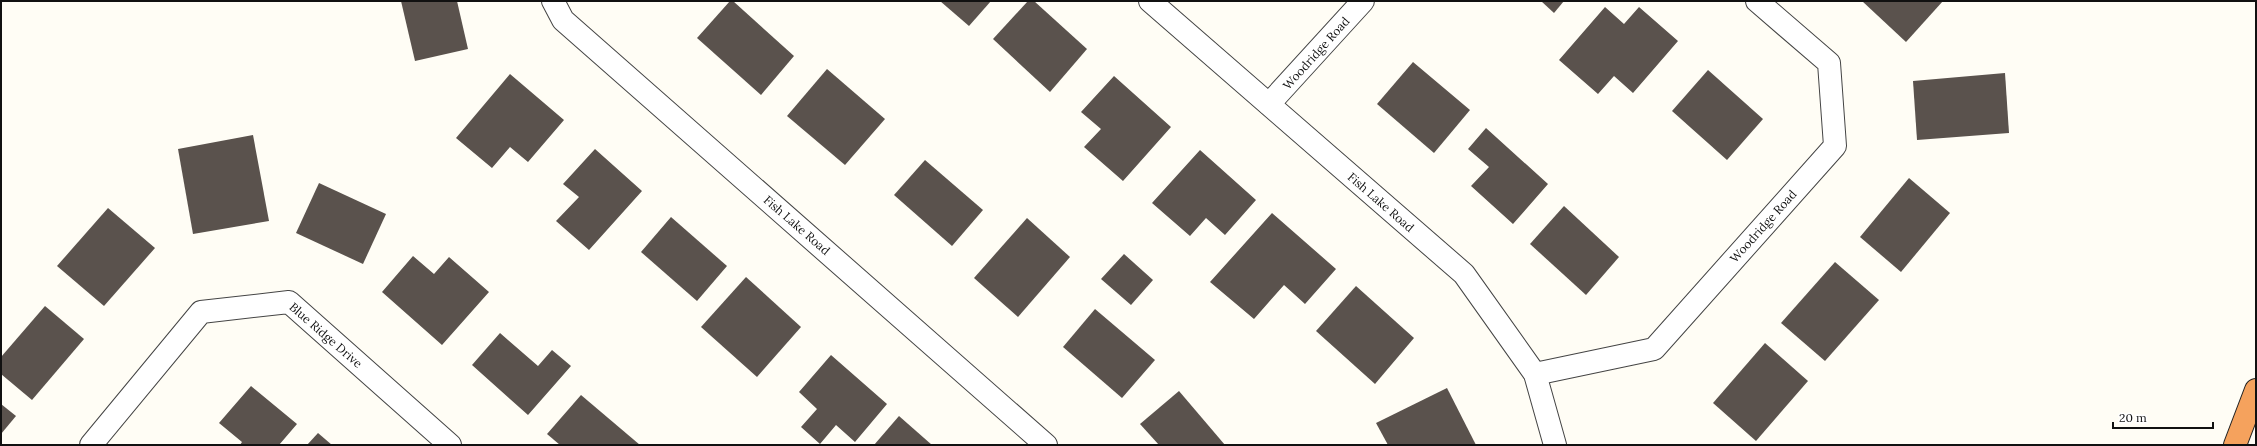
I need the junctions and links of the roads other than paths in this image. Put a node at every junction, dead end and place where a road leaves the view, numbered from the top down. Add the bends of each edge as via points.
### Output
1 (553, 1) edge
2 (1150, 1) edge
3 (1363, 1) edge
4 (1757, 1) edge
5 (1269, 104) junction
6 (1535, 374) junction
7 (2256, 390) edge
8 (91, 445) edge
9 (450, 445) edge
10 (1046, 445) edge
11 (1555, 445) edge
12 (2235, 445) edge

1 - 10 street, Fish Lake Road via 563,20
2 - 5 street, Fish Lake Road
3 - 5 street, Woodridge Road
4 - 6 street, Woodridge Road via 1829,63 1835,146 1654,349
5 - 6 street, Fish Lake Road via 1464,274
6 - 11 street, Fish Lake Road
7 - 12 highway
8 - 9 street, Blue Ridge Drive via 201,312 288,302

